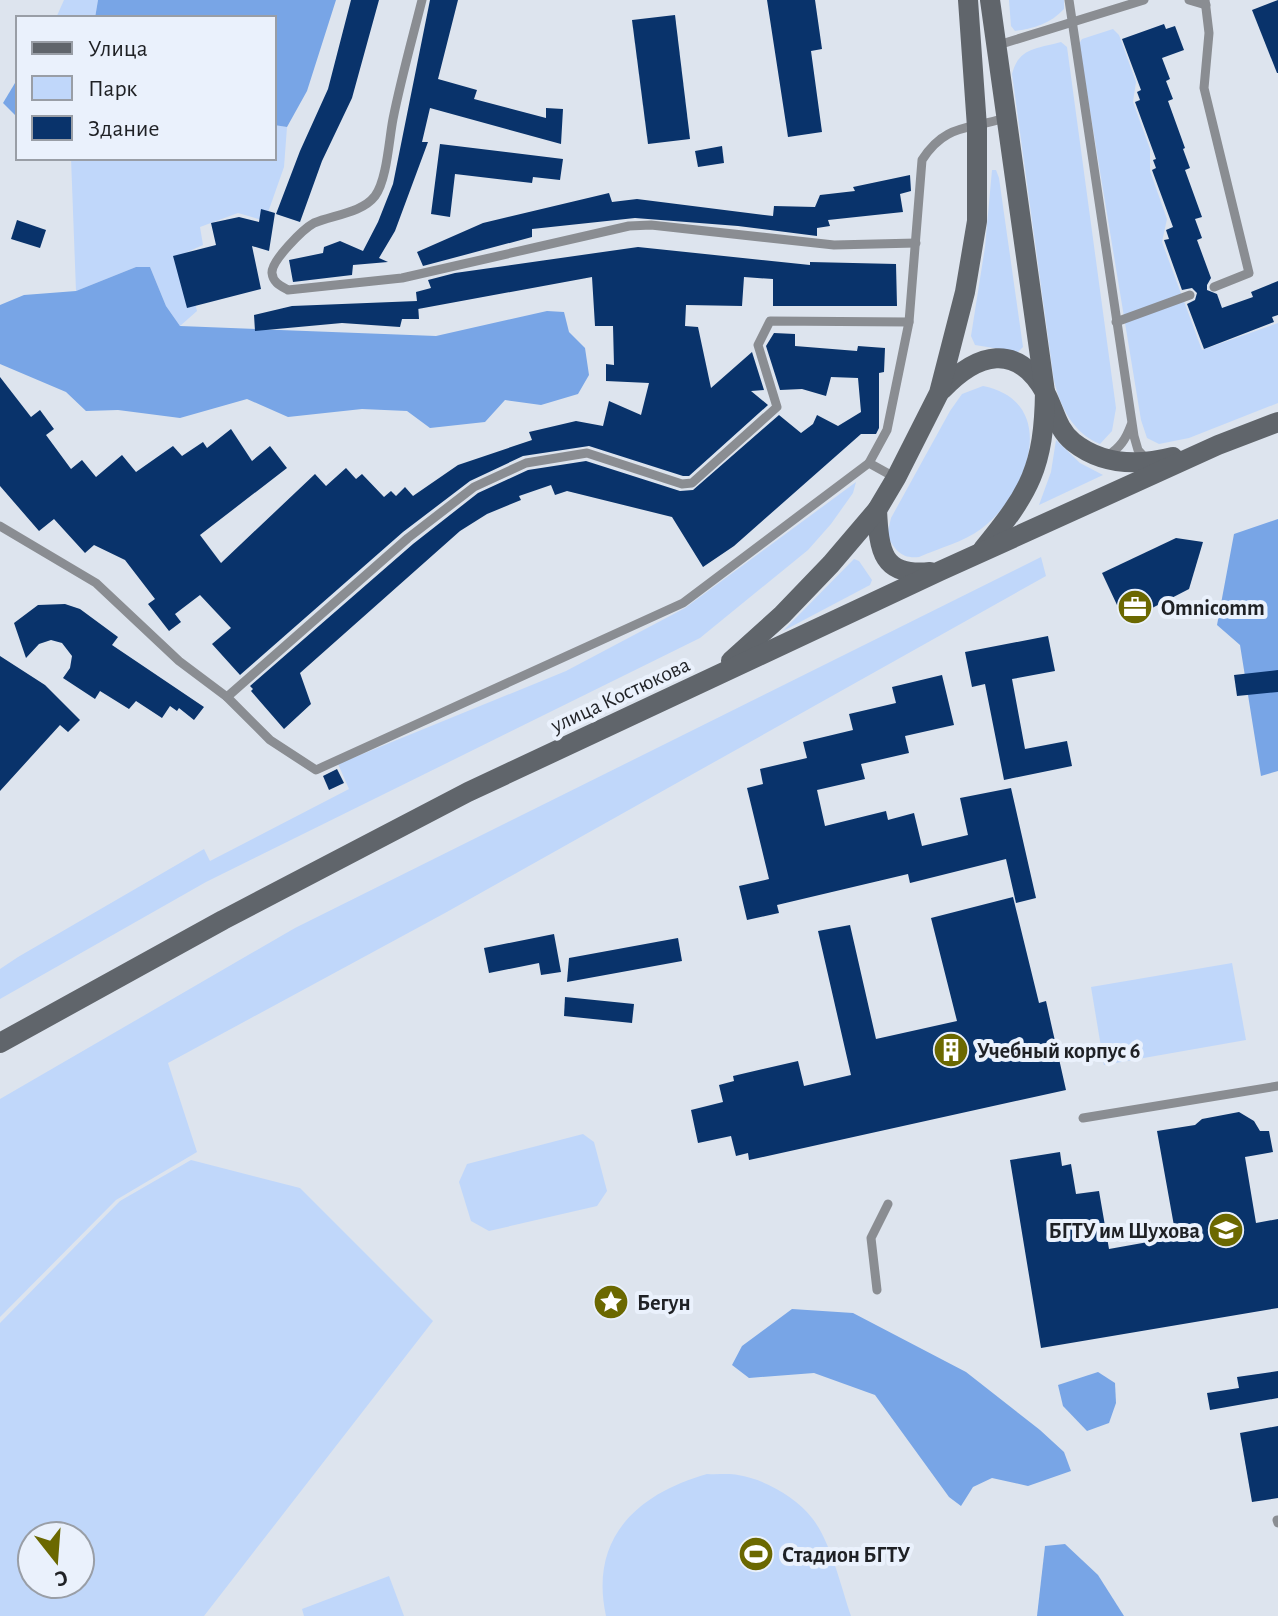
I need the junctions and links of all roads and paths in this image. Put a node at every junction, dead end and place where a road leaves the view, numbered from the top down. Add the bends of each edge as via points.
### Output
1 (422, 0) edge
2 (968, 0) edge
3 (990, 0) edge
4 (1069, 0) edge
5 (1144, 0) edge
6 (1189, 0) edge
7 (1206, 3) edge
8 (1071, 22) junction
9 (995, 46) junction
10 (1005, 118) junction
11 (977, 127) junction
12 (916, 243) junction
13 (1214, 287) dead end
14 (1190, 295) dead end
15 (909, 322) junction
16 (1116, 322) junction
17 (1045, 392) junction
18 (939, 393) junction
19 (1132, 422) junction
20 (1278, 422) edge
21 (1218, 445) junction
22 (1102, 459) junction
23 (1148, 462) junction
24 (869, 463) junction
25 (896, 478) junction
26 (877, 510) junction
27 (0, 526) edge
28 (978, 555) junction
29 (940, 571) junction
30 (715, 676) junction
31 (227, 697) junction
32 (0, 1043) edge
33 (1278, 1086) edge
34 (1083, 1118) dead end
35 (888, 1204) dead end
36 (877, 1290) dead end

1 - 12 lane via 375,197 362,207 312,224 294,241 272,274 275,283 288,290 402,278 629,226 834,245
2 - 11 main road
3 - 9 main road
4 - 8 lane
5 - 8 lane
6 - 7 lane
7 - 13 lane via 1204,88 1249,273
8 - 9 lane
8 - 16 lane
9 - 10 main road
10 - 11 lane
10 - 17 main road
11 - 12 lane via 950,131 922,160
11 - 18 main road via 977,221
12 - 15 lane
14 - 16 lane
15 - 24 lane via 887,430
15 - 31 lane via 770,321 758,345 777,407 692,483 587,453 526,463 474,487 419,530
16 - 19 lane
17 - 18 main road via 1025,368 1002,357 977,361
17 - 22 main road via 1058,424 1072,441
17 - 28 main road via 1035,472 1012,514
18 - 25 main road
19 - 22 lane via 1117,450
19 - 23 lane via 1138,450
20 - 21 main road, улица Костюкова
21 - 23 main road
21 - 28 main road, улица Костюкова
22 - 23 main road
24 - 25 lane
24 - 31 lane via 683,603 316,770 270,740
25 - 26 main road
26 - 29 main road via 878,540 894,568 911,574
26 - 30 main road via 782,615
27 - 31 lane via 96,583 179,661
28 - 29 main road, улица Костюкова
29 - 30 main road, улица Костюкова
30 - 32 main road, улица Костюкова via 468,792
33 - 34 lane
35 - 36 lane via 871,1238

